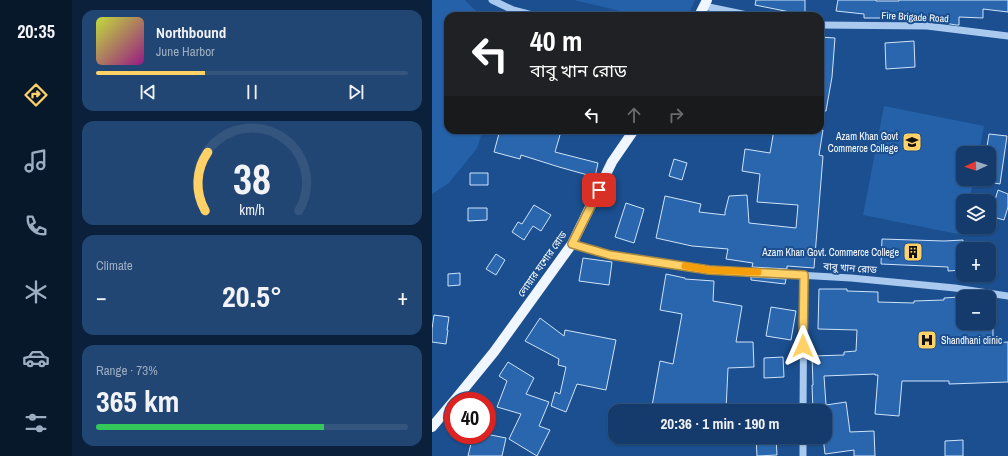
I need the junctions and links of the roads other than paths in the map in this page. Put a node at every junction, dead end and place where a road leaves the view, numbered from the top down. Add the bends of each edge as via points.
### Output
1 (492, 0) edge
2 (706, 3) edge
3 (521, 12) edge
4 (701, 12) edge
5 (738, 12) edge
6 (824, 24) edge
7 (1008, 36) edge
8 (631, 134) edge
9 (572, 244) junction
10 (804, 275) junction
11 (1008, 296) edge
12 (461, 392) edge
13 (803, 404) edge
14 (444, 413) edge
15 (432, 428) edge
16 (803, 444) edge
17 (803, 456) edge

1 - 3 street
2 - 4 main road
2 - 5 street
6 - 7 street, Fire Brigade Road via 927,26
8 - 9 main road, লোয়ার যশোর রোড via 612,162
9 - 10 street, বাবু খান রোড via 610,255 709,270
9 - 12 main road, লোয়ার যশোর রোড via 494,352
10 - 11 street, বাবু খান রোড via 955,288
10 - 13 street
14 - 15 main road, লোয়ার যশোর রোড
16 - 17 street

